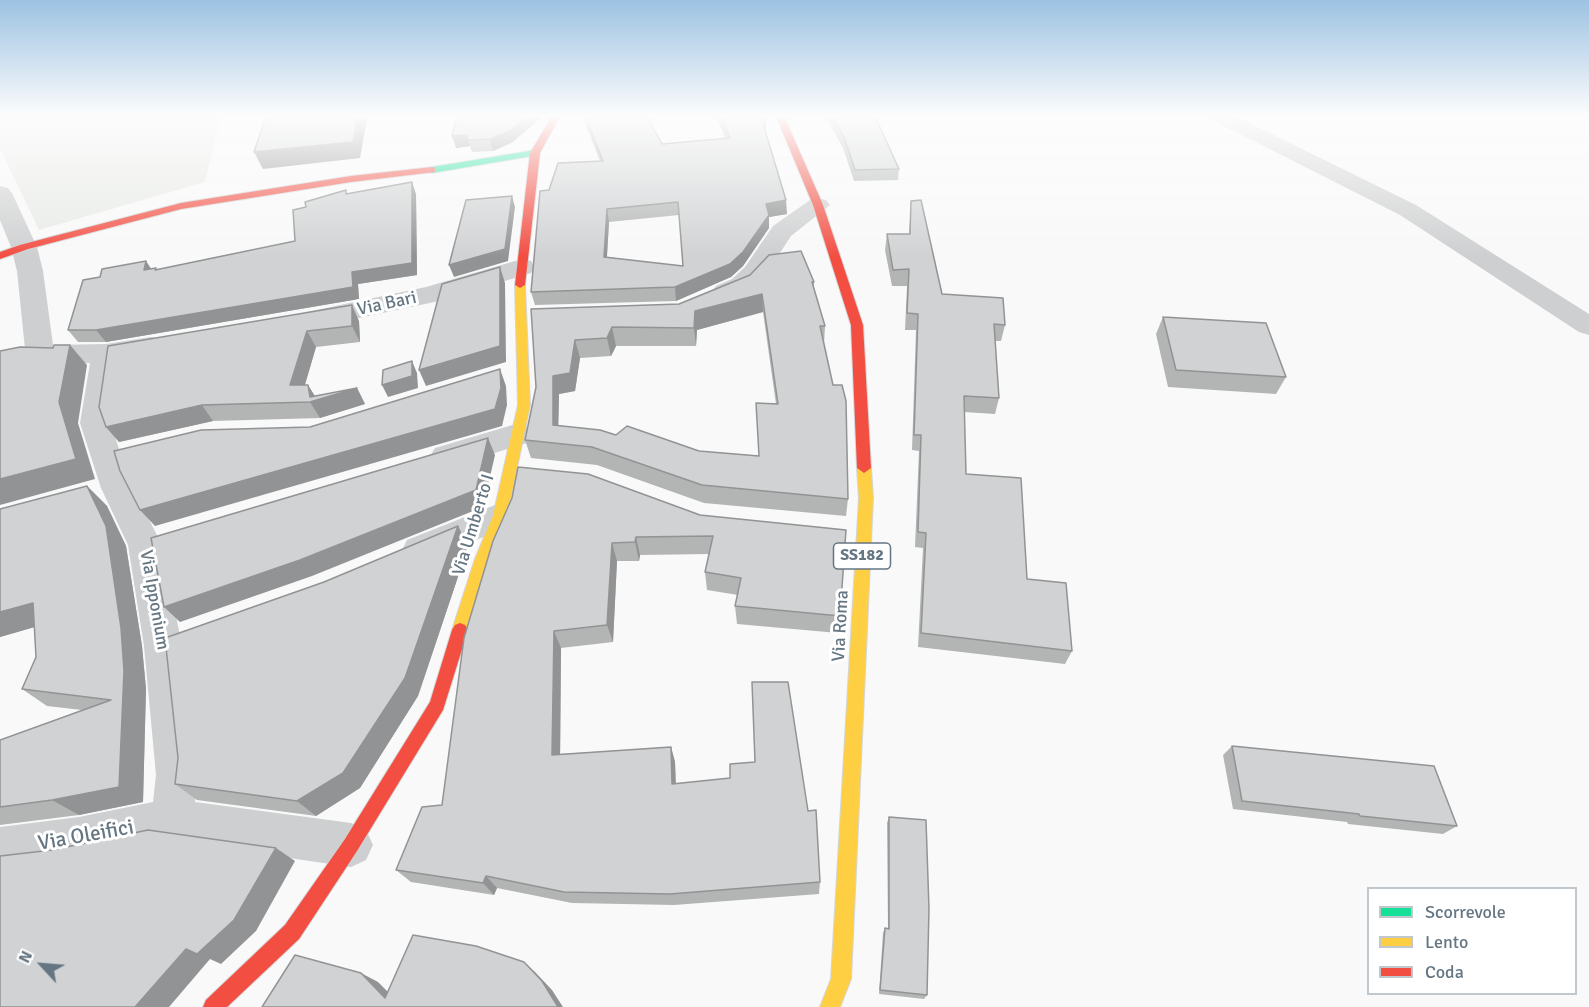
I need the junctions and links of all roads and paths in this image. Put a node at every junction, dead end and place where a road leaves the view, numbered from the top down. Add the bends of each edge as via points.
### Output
1 (480, 163) edge
2 (534, 163) edge
3 (800, 163) edge
4 (1313, 163) edge
5 (0, 193) edge
6 (818, 206) junction
7 (12, 251) edge
8 (522, 267) junction
9 (701, 303) edge
10 (284, 324) edge
11 (1589, 326) edge
12 (173, 342) edge
13 (106, 353) junction
14 (40, 355) junction
15 (0, 364) edge
16 (516, 435) junction
17 (415, 465) edge
18 (510, 470) junction
19 (542, 474) edge
20 (500, 516) junction
21 (829, 530) edge
22 (863, 534) junction
23 (391, 562) edge
24 (196, 634) edge
25 (163, 646) junction
26 (172, 820) junction
27 (351, 845) junction
28 (0, 849) edge
29 (213, 1007) edge
30 (830, 1007) edge

1 - 7 street via 181,206
2 - 8 street, Via Umberto I
3 - 6 street, Via Roma / SS182
4 - 11 street via 1408,210
5 - 7 street
6 - 9 street via 782,231 754,273 741,285
6 - 22 street, Via Roma / SS182 via 857,326 866,498
7 - 14 street via 30,271
8 - 10 street, Via Bari via 430,295
8 - 16 street, Via Umberto I via 532,316 510,372 524,405
12 - 13 street
13 - 14 street
13 - 25 street, Via Ipponium via 95,423 112,474 156,542
14 - 15 street
16 - 17 street
16 - 18 street, Via Umberto I
18 - 19 street
18 - 20 street, Via Umberto I
20 - 23 street
20 - 27 street, Via Umberto I via 482,559 437,705
21 - 22 street
22 - 30 street, Via Roma / SS182 via 841,979
24 - 25 street
25 - 26 street, Via Ipponium via 177,775
26 - 27 street, Via Oleifici
26 - 28 street, Via Oleifici via 79,839
27 - 29 street, Via Umberto I via 292,932

